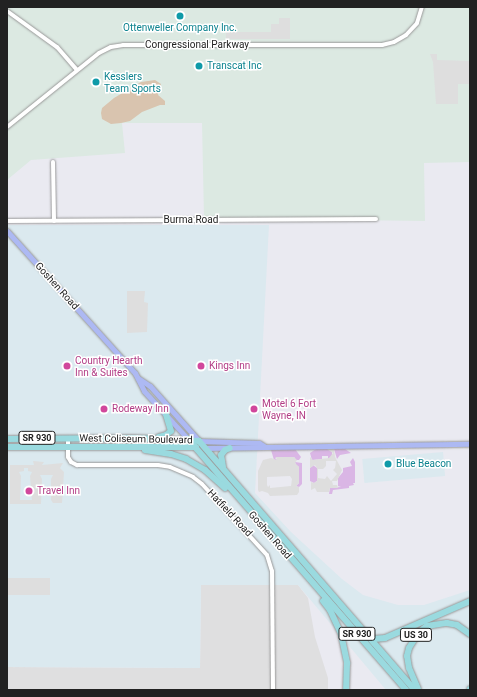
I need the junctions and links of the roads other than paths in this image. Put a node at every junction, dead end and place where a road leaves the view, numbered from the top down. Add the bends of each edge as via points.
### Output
1 (422, 7) edge
2 (7, 11) edge
3 (77, 70) junction
4 (7, 127) edge
5 (53, 162) dead end
6 (376, 219) dead end
7 (7, 221) edge
8 (54, 221) junction
9 (7, 231) edge
10 (138, 378) junction
11 (166, 415) junction
12 (68, 438) junction
13 (150, 438) junction
14 (7, 439) edge
15 (188, 439) junction
16 (199, 441) junction
17 (470, 444) edge
18 (193, 446) junction
19 (264, 446) junction
20 (7, 447) edge
21 (67, 448) junction
22 (118, 448) junction
23 (205, 448) junction
24 (230, 448) junction
25 (223, 469) junction
26 (246, 507) junction
27 (308, 579) junction
28 (470, 601) edge
29 (470, 634) edge
30 (373, 640) junction
31 (273, 690) edge
32 (346, 690) edge
33 (406, 690) edge
34 (415, 690) edge
35 (419, 690) edge

1 - 3 street, Congressional Parkway via 411,30 398,40 379,45 119,45 99,53
2 - 3 street via 57,47
3 - 4 street, Congressional Parkway
5 - 8 street
6 - 8 street, Burma Road
7 - 8 street, Burma Road
9 - 10 main road, Goshen Road
10 - 11 main road, Goshen Road via 144,391
10 - 16 main road, Goshen Road via 150,386
11 - 13 highway via 170,431 166,435
11 - 15 main road, Goshen Road
12 - 13 highway, West Coliseum Boulevard / SR 930
12 - 14 highway, West Coliseum Boulevard / SR 930
12 - 21 street
13 - 15 highway, West Coliseum Boulevard / SR 930
15 - 16 highway, West Coliseum Boulevard / SR 930
15 - 18 highway, Goshen Road
16 - 19 main road, West Coliseum Boulevard via 260,443
16 - 23 highway, SR 930
17 - 19 main road, West Coliseum Boulevard
18 - 22 highway, West Coliseum Boulevard
18 - 23 highway, West Coliseum Boulevard
18 - 26 highway, Goshen Road
19 - 24 main road, West Coliseum Boulevard
20 - 21 highway, West Coliseum Boulevard / SR 930
21 - 22 highway, West Coliseum Boulevard / SR 930
21 - 31 street, Hatfield Road via 70,460 79,466 158,465 185,472 202,484 267,555 272,571
22 - 26 highway, SR 930 via 150,450 186,459 204,470
23 - 24 main road, West Coliseum Boulevard
23 - 25 highway, SR 930
24 - 25 highway via 221,455
25 - 30 highway, SR 930
26 - 27 highway, Goshen Road / SR 930
27 - 32 highway via 330,610 341,634 347,663
27 - 33 highway, Goshen Road / SR 930
28 - 30 highway via 385,638
29 - 35 highway, US 30 via 458,626 447,623 427,626 419,632 407,656 409,668
30 - 34 highway, SR 930

